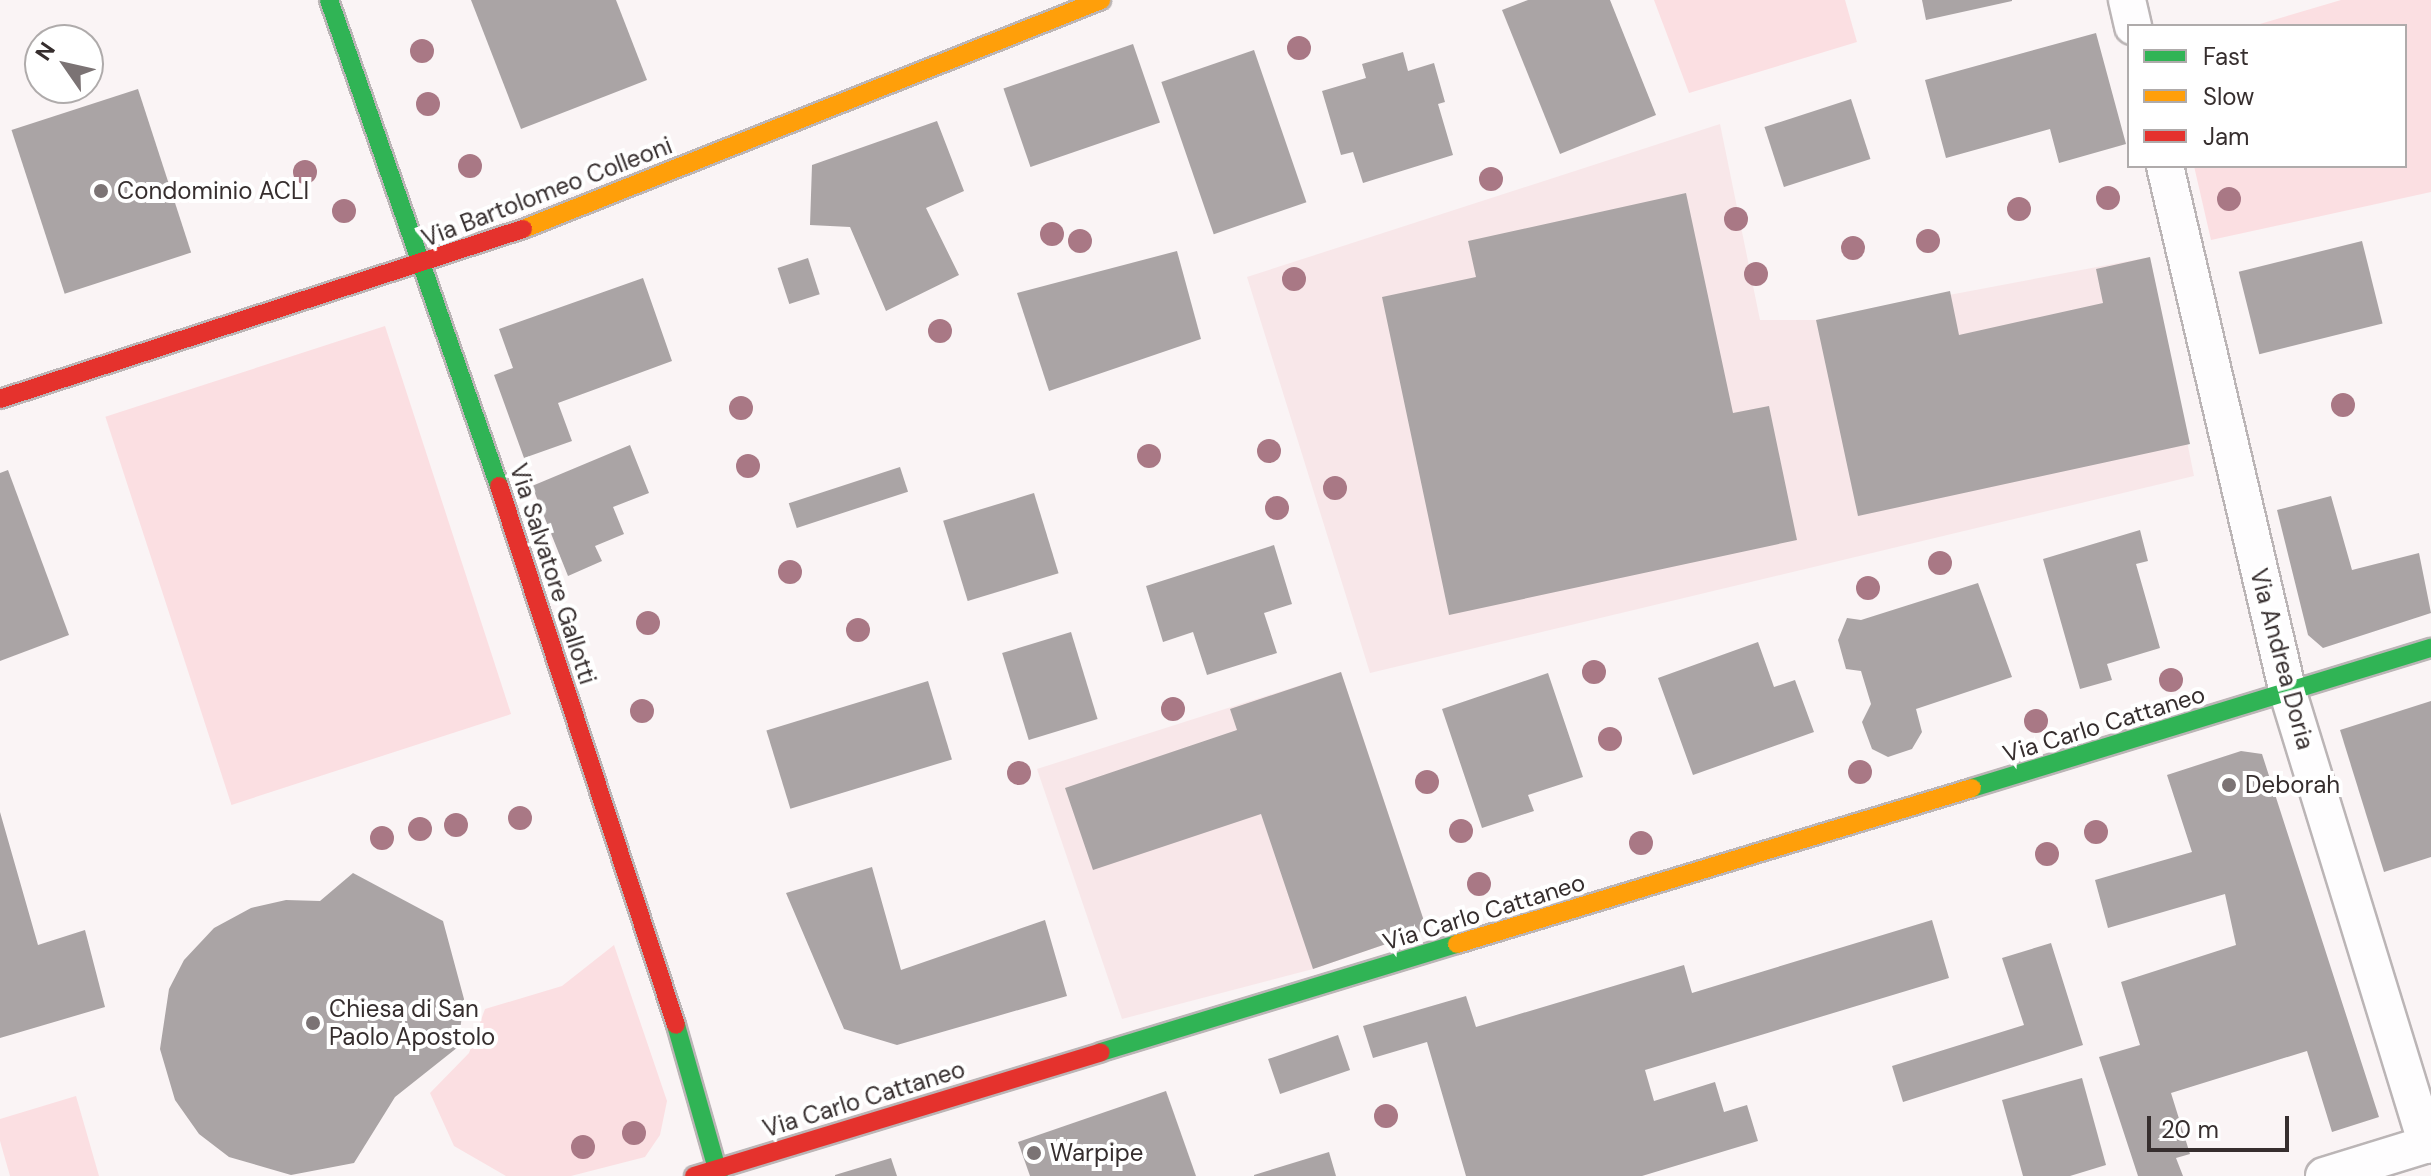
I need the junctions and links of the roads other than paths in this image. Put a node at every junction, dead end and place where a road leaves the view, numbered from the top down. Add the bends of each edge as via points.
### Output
1 (329, 0) edge
2 (1101, 0) edge
3 (2127, 0) edge
4 (2133, 24) edge
5 (2165, 168) edge
6 (422, 265) junction
7 (0, 399) edge
8 (2431, 648) edge
9 (2288, 693) junction
10 (2429, 1144) edge
11 (718, 1172) edge
12 (694, 1176) edge
13 (2324, 1176) edge

1 - 6 street, Via Salvatore Gallotti
2 - 6 street, Via Bartolomeo Colleoni
3 - 4 street
5 - 9 street, Via Andrea Doria
6 - 7 street, Via Bartolomeo Colleoni
6 - 11 street, Via Salvatore Gallotti via 694,1078
8 - 9 street, Via Carlo Cattaneo
9 - 10 street, Via Andrea Doria
9 - 11 street, Via Carlo Cattaneo
10 - 13 street
11 - 12 street, Via Carlo Cattaneo

